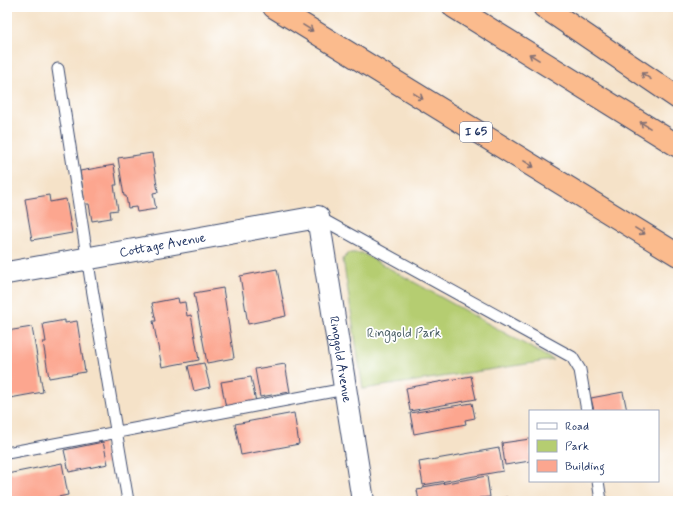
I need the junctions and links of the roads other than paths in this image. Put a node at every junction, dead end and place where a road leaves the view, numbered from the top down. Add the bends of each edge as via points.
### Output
1 (274, 7) edge
2 (454, 7) edge
3 (544, 7) edge
4 (58, 69) dead end
5 (678, 98) edge
6 (678, 146) edge
7 (318, 217) junction
8 (678, 255) edge
9 (87, 259) junction
10 (7, 274) edge
11 (345, 389) junction
12 (587, 410) edge
13 (117, 433) junction
14 (7, 453) edge
15 (598, 482) edge
16 (128, 501) edge
17 (363, 501) edge
18 (602, 501) edge

1 -> 8 highway, I 65
6 -> 2 highway
5 -> 3 highway
4 - 9 lane
7 - 9 street, Cottage Avenue
7 - 11 street, Ringgold Avenue
7 - 12 lane via 572,357 580,370
9 - 10 street, Cottage Avenue
9 - 13 lane
11 - 13 lane
11 - 17 street, Ringgold Avenue
13 - 14 lane
13 - 16 lane
15 - 18 lane

